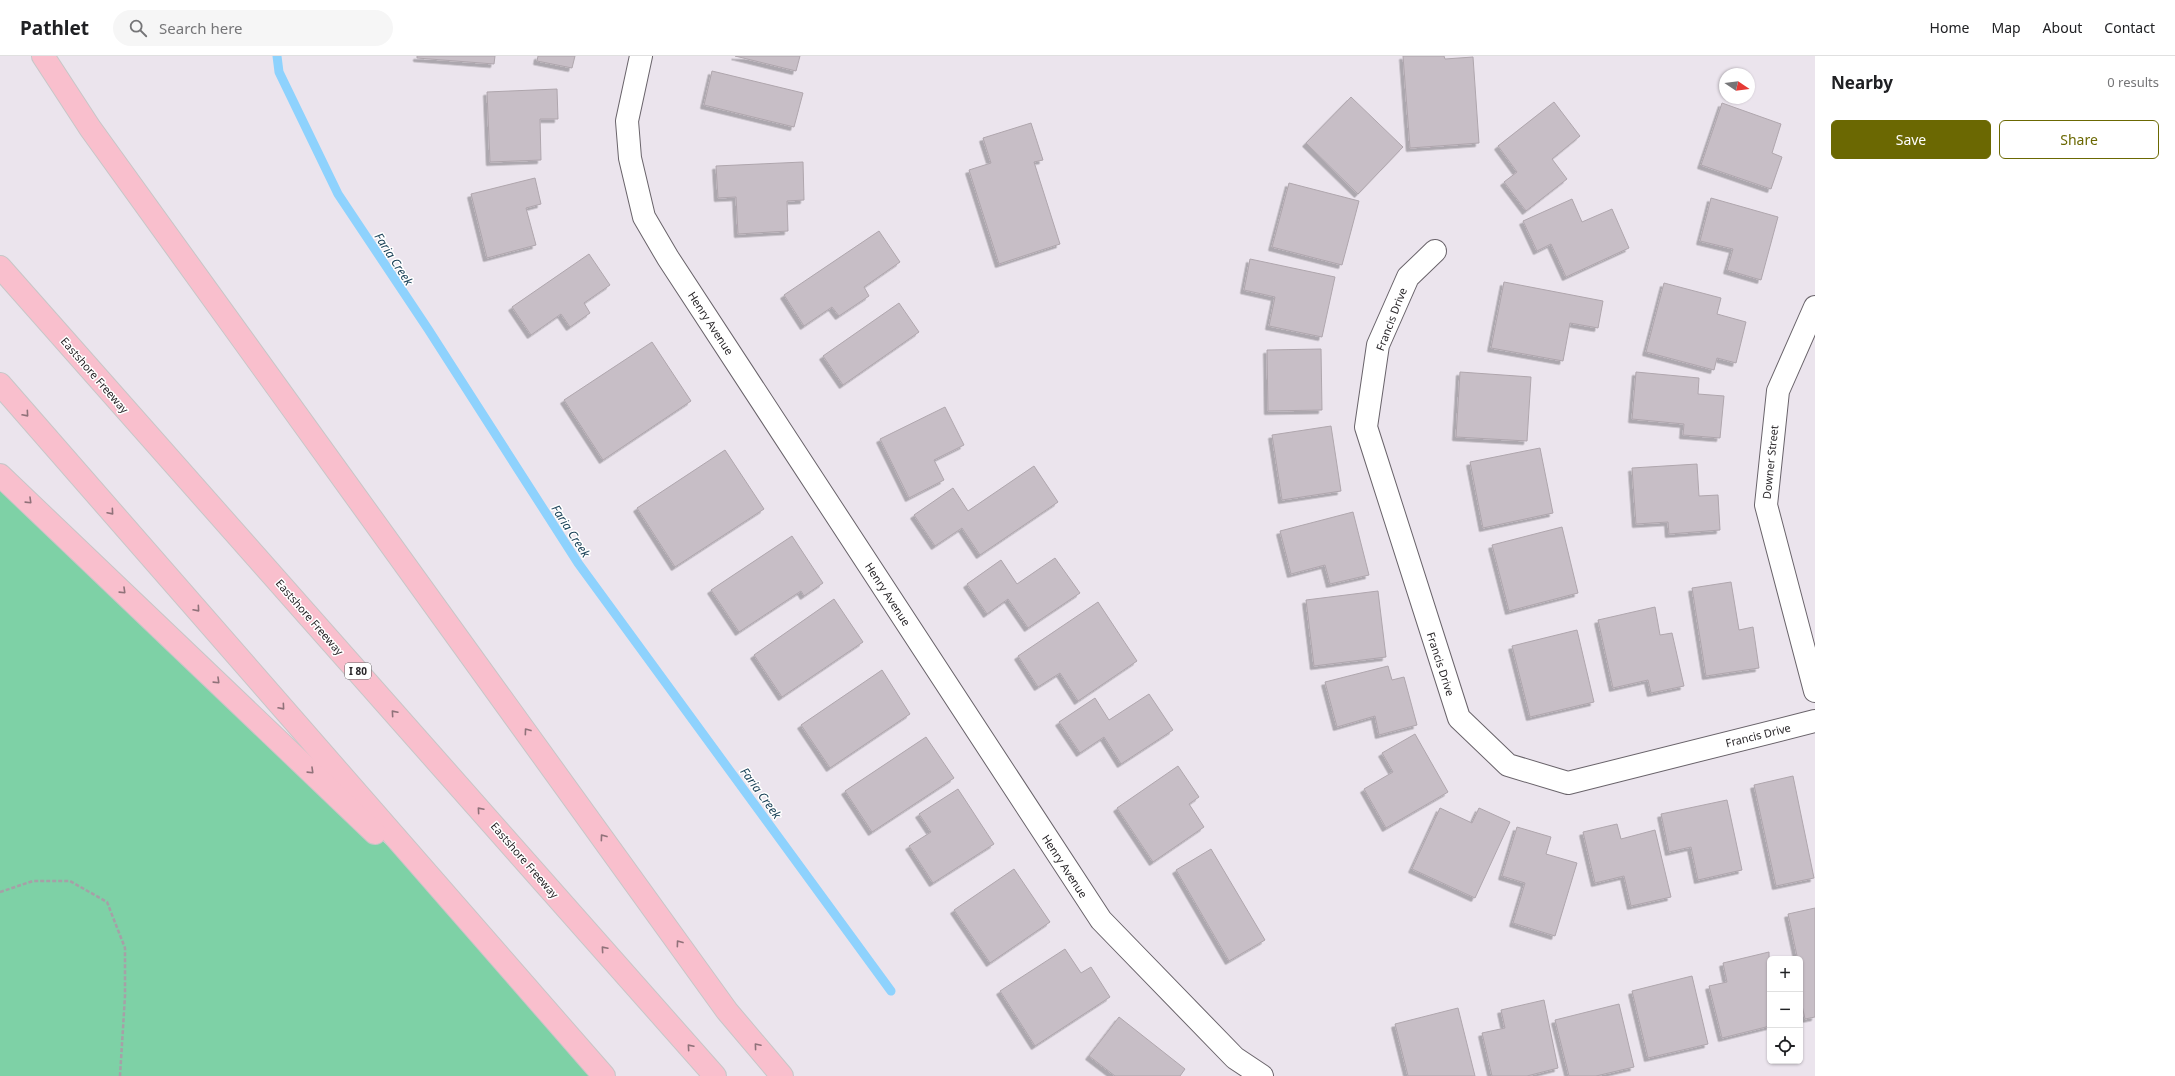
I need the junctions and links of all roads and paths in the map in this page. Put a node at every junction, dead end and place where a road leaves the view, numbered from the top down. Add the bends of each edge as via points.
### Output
1 (43, 56) edge
2 (641, 56) edge
3 (1435, 252) dead end
4 (0, 266) edge
5 (1815, 307) edge
6 (0, 384) edge
7 (0, 475) edge
8 (1815, 691) edge
9 (1815, 721) edge
10 (0, 892) edge
11 (482, 936) junction
12 (120, 1076) edge
13 (604, 1076) edge
14 (716, 1076) edge
15 (782, 1076) edge
16 (1262, 1076) edge

15 -> 1 highway via 727,1011 94,134
2 - 16 street, Henry Avenue via 627,121 630,158 644,217 668,258 1101,920 1235,1058
3 - 9 street, Francis Drive via 1408,277 1378,345 1366,427 1459,718 1508,765 1568,783
14 -> 4 highway, Eastshore Freeway / I 80
5 - 8 street, Downer Street via 1778,391 1766,505
6 -> 11 highway
7 -> 11 highway
10 - 12 path via 33,881 70,881 107,902 125,948
11 - 13 highway

